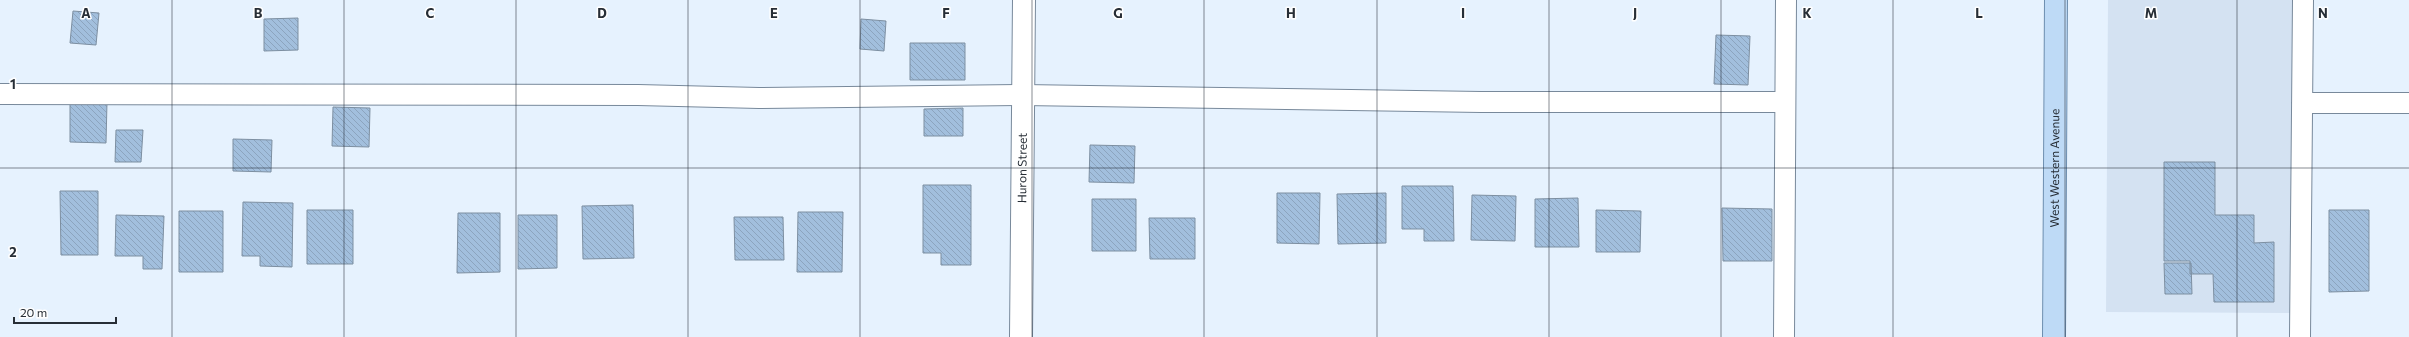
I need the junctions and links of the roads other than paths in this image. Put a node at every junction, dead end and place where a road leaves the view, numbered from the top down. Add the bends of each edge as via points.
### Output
1 (1024, 0) edge
2 (1786, 0) edge
3 (2056, 0) edge
4 (2303, 0) edge
5 (0, 94) edge
6 (1023, 95) junction
7 (1785, 102) junction
8 (2302, 103) junction
9 (2409, 103) edge
10 (1022, 337) edge
11 (1784, 337) edge
12 (2054, 337) edge
13 (2300, 337) edge

1 - 6 street, Huron Street
2 - 7 lane
3 - 12 main road, West Western Avenue
4 - 8 lane
5 - 6 lane via 759,98
6 - 7 lane via 1481,102
6 - 10 street, Huron Street
7 - 11 lane
8 - 9 lane
8 - 13 lane

